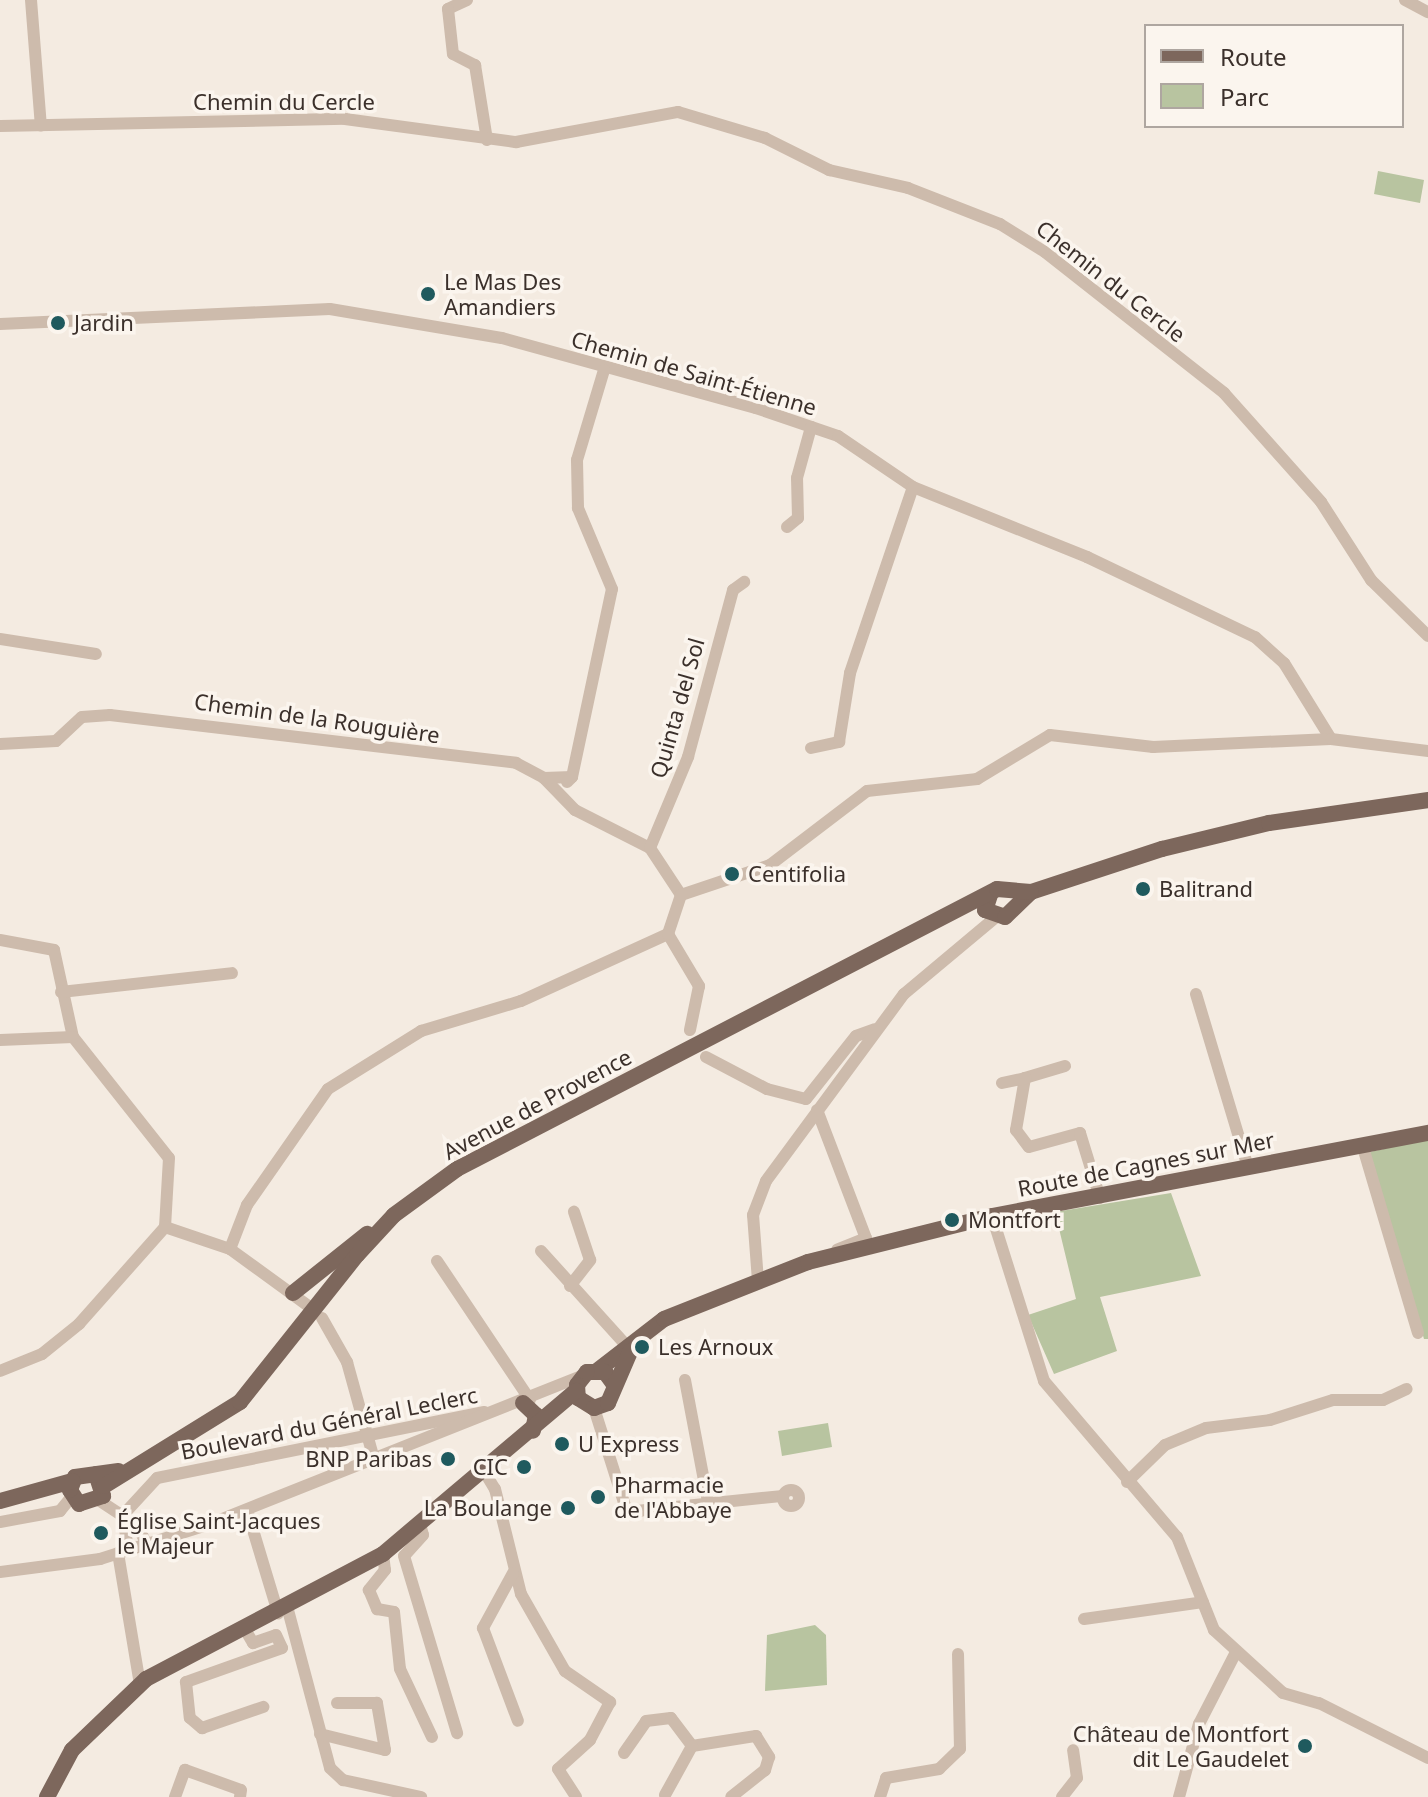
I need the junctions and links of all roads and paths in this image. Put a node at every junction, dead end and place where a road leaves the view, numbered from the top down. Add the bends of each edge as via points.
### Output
1 (31, 0) edge
2 (467, 0) edge
3 (1405, 0) edge
4 (1428, 12) edge
5 (0, 126) edge
6 (41, 126) junction
7 (487, 140) junction
8 (0, 324) edge
9 (604, 370) junction
10 (811, 427) junction
11 (913, 487) junction
12 (787, 527) dead end
13 (744, 582) dead end
14 (1428, 636) edge
15 (0, 639) edge
16 (96, 654) dead end
17 (1331, 739) junction
18 (0, 744) edge
19 (811, 748) dead end
20 (1428, 751) edge
21 (572, 777) junction
22 (544, 778) junction
23 (559, 790) junction
24 (1428, 800) edge
25 (650, 848) junction
26 (681, 895) junction
27 (1021, 895) junction
28 (988, 913) junction
29 (668, 934) junction
30 (0, 940) edge
31 (232, 973) dead end
32 (61, 992) junction
33 (1196, 994) dead end
34 (875, 1029) junction
35 (690, 1030) dead end
36 (73, 1037) junction
37 (0, 1040) edge
38 (706, 1057) dead end
39 (1065, 1066) dead end
40 (1025, 1078) junction
41 (1002, 1083) dead end
42 (817, 1110) junction
43 (1428, 1133) edge
44 (1362, 1144) junction
45 (1248, 1167) junction
46 (1100, 1198) junction
47 (574, 1212) dead end
48 (394, 1215) junction
49 (992, 1216) junction
50 (165, 1227) junction
51 (230, 1249) junction
52 (541, 1251) dead end
53 (839, 1258) junction
54 (437, 1261) dead end
55 (813, 1271) junction
56 (764, 1280) junction
57 (570, 1286) junction
58 (293, 1293) junction
59 (307, 1305) dead end
60 (322, 1318) dead end
61 (667, 1326) junction
62 (1418, 1333) dead end
63 (626, 1345) junction
64 (0, 1371) edge
65 (590, 1372) junction
66 (685, 1380) dead end
67 (613, 1383) junction
68 (557, 1387) junction
69 (1407, 1389) dead end
70 (584, 1400) junction
71 (522, 1403) junction
72 (458, 1423) junction
73 (533, 1431) junction
74 (367, 1434) junction
75 (375, 1463) junction
76 (484, 1471) junction
77 (1127, 1482) junction
78 (100, 1487) junction
79 (71, 1491) junction
80 (783, 1496) dead end
81 (0, 1501) edge
82 (709, 1507) junction
83 (247, 1510) junction
84 (123, 1515) junction
85 (0, 1522) edge
86 (420, 1524) junction
87 (146, 1543) junction
88 (123, 1552) junction
89 (383, 1554) junction
90 (514, 1570) junction
91 (0, 1572) edge
92 (1203, 1602) junction
93 (283, 1612) junction
94 (1084, 1619) dead end
95 (246, 1631) junction
96 (958, 1654) dead end
97 (1235, 1654) junction
98 (140, 1684) junction
99 (337, 1703) dead end
100 (263, 1707) dead end
101 (518, 1721) dead end
102 (457, 1733) dead end
103 (320, 1734) junction
104 (432, 1737) dead end
105 (692, 1746) junction
106 (1073, 1750) dead end
107 (624, 1753) dead end
108 (1428, 1758) edge
109 (665, 1795) dead end
110 (47, 1797) edge
111 (175, 1797) edge
112 (240, 1797) edge
113 (421, 1797) edge
114 (576, 1797) edge
115 (731, 1797) edge
116 (880, 1797) edge
117 (1062, 1797) edge
118 (1179, 1797) edge

1 - 6 street
2 - 7 street via 448,9 453,54 475,65
3 - 4 street
5 - 6 street, Chemin du Cercle
6 - 7 street, Chemin du Cercle via 345,119
7 - 14 street, Chemin du Cercle via 516,142 678,112 1000,224 1066,268 1252,419 1321,502 1371,580
8 - 9 street, Chemin de Saint-Étienne via 330,309 502,338
9 - 10 street, Chemin de Saint-Étienne
9 - 21 street via 577,460 578,508 612,589
10 - 11 street, Chemin de Saint-Étienne via 838,436
10 - 12 street via 797,478 798,518
11 - 17 street, Chemin de Saint-Étienne via 1087,557 1255,637 1284,663
11 - 19 street via 850,673 839,742
13 - 25 street, Quinta del Sol via 733,590 688,757
15 - 16 street
17 - 20 street
17 - 26 street via 1153,747 1050,735 977,779 867,791 770,865
18 - 22 street, Chemin de la Rouguière via 56,741 93,714 157,717 398,754 516,763
21 - 22 street
21 - 23 street
22 - 23 street, Chemin de la Rouguière
23 - 25 street, Chemin de la Rouguière via 575,810
24 - 27 main road via 1213,835
25 - 26 street, Chemin de la Rouguière
26 - 29 street
27 - 28 main road, Avenue de Provence
27 - 28 main road
28 - 34 street
28 - 48 main road, Avenue de Provence via 960,913 457,1169
29 - 35 street via 699,986
29 - 51 street via 521,1001 421,1031 353,1071 312,1106 247,1205
30 - 32 street via 54,950
31 - 32 street
32 - 36 street
33 - 45 street
34 - 38 street via 856,1036 806,1099 767,1089
34 - 42 street
36 - 37 street
36 - 50 street via 169,1158
39 - 40 street
40 - 41 street
40 - 46 street via 1015,1119 1022,1140 1029,1147 1080,1133
42 - 53 street via 866,1238 837,1248
42 - 56 street via 758,1197 754,1250
43 - 44 main road, Route de Cagnes sur Mer
44 - 45 main road, Route de Cagnes sur Mer
44 - 62 street
45 - 46 main road, Route de Cagnes sur Mer
46 - 49 main road, Route de Cagnes sur Mer
47 - 57 street via 572,1224 590,1260
48 - 58 main road
48 - 78 main road, Avenue de Provence via 240,1402
49 - 53 main road, Route de Cagnes sur Mer
49 - 77 street via 1044,1381
50 - 51 street
50 - 64 street via 79,1324 42,1354
51 - 58 street
52 - 57 street
53 - 55 main road, Route de Cagnes sur Mer
53 - 56 main road, Route de Cagnes sur Mer
54 - 71 street
55 - 56 main road
55 - 61 main road, Route de Cagnes sur Mer
56 - 61 street
56 - 63 main road, Route de Cagnes sur Mer via 675,1314
57 - 63 street
58 - 59 street
60 - 74 street via 347,1362
61 - 67 main road, Route de Cagnes sur Mer via 625,1356
63 - 65 main road, Route de Cagnes sur Mer
65 - 67 main road
65 - 68 street, Boulevard du Général Leclerc
65 - 70 main road
66 - 82 street via 699,1423
67 - 70 main road, Route de Cagnes sur Mer via 608,1403
68 - 70 street
68 - 71 street, Boulevard du Général Leclerc
69 - 77 street via 1383,1400 1333,1400 1270,1420 1206,1428 1165,1445
70 - 73 main road
70 - 82 street via 627,1512
71 - 72 street, Boulevard du Général Leclerc
71 - 73 main road via 536,1415
72 - 74 street, Boulevard du Général Leclerc
72 - 75 street
73 - 76 main road
74 - 75 street
74 - 84 street, Boulevard du Général Leclerc via 157,1478
75 - 83 street
76 - 86 main road
76 - 90 street via 495,1489
77 - 92 street via 1177,1537
78 - 79 main road
78 - 79 main road via 85,1506
78 - 84 street
79 - 81 main road
79 - 85 street via 60,1511
80 - 82 street
83 - 87 street
83 - 93 street
84 - 87 street
84 - 88 street
86 - 89 main road
86 - 102 street via 423,1535 404,1556
87 - 88 street
88 - 91 street
88 - 98 street
89 - 93 main road
89 - 104 street via 385,1570 369,1590 377,1609 394,1612 400,1669
90 - 101 street via 483,1628
90 - 114 street via 565,1671 610,1702 590,1740 558,1769
92 - 94 street
92 - 97 street
93 - 95 main road
93 - 103 street
95 - 98 main road
95 - 100 street via 253,1643 276,1635 282,1648 186,1682 190,1718 202,1728
96 - 116 street via 960,1749 939,1769 886,1778
97 - 108 street via 1283,1693 1319,1703
97 - 118 street via 1199,1724
98 - 110 main road via 72,1750
99 - 103 street via 377,1703 385,1750
103 - 113 street via 330,1768 343,1780
105 - 107 street via 671,1718 639,1726
105 - 109 street
105 - 115 street via 745,1734 764,1743 765,1770
106 - 117 street via 1077,1778
111 - 112 street via 185,1770 241,1790

